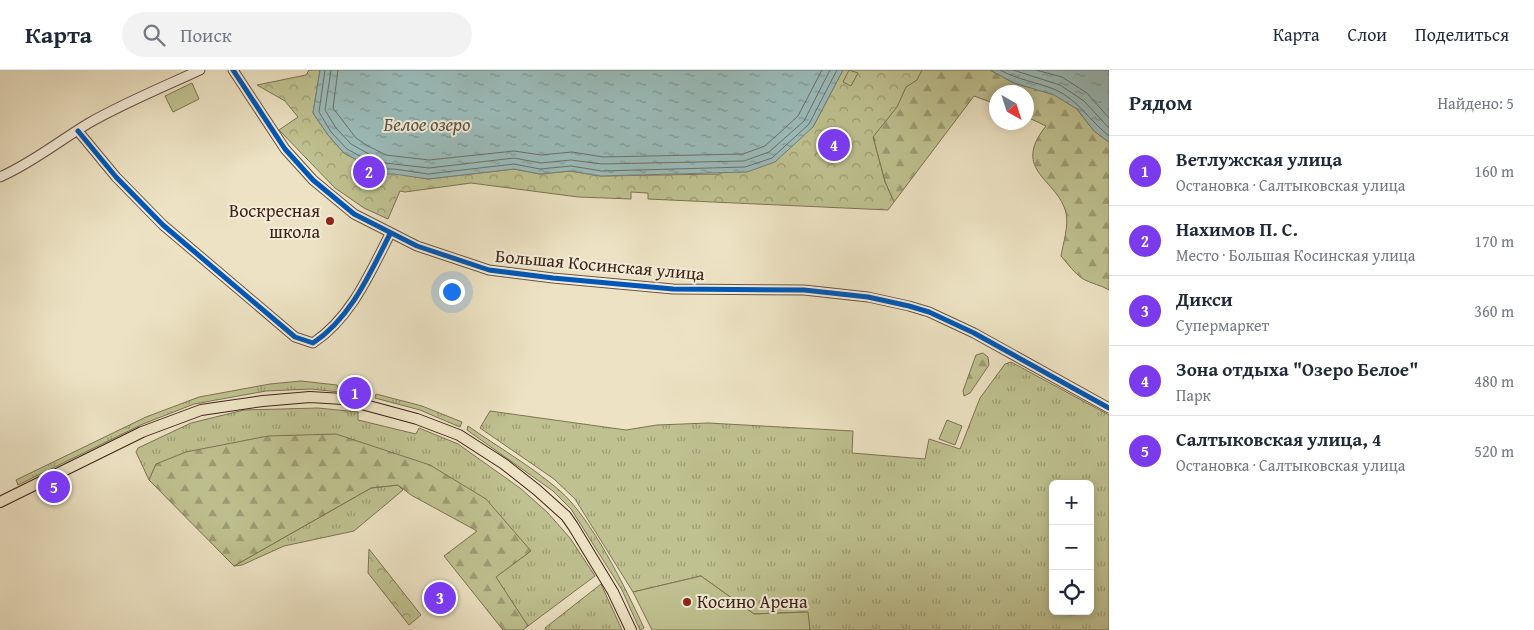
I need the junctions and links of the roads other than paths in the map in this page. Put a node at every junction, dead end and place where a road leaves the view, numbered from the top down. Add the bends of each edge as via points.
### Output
1 (200, 70) edge
2 (233, 70) edge
3 (78, 131) junction
4 (0, 177) edge
5 (390, 234) junction
6 (1109, 408) edge
7 (0, 502) edge
8 (631, 630) edge

1 - 3 street via 112,111
2 - 5 street, Большая Косинская улица via 285,150 300,167 340,204
3 - 4 street via 26,166
3 - 5 street via 116,177 163,225 295,336 313,343 336,323 358,295
5 - 6 street, Большая Косинская улица via 489,270 673,289 804,290 868,297 909,306 974,333
7 - 8 main road via 142,432 201,410 310,397 343,399 417,419 459,436 504,464 537,490 574,526

